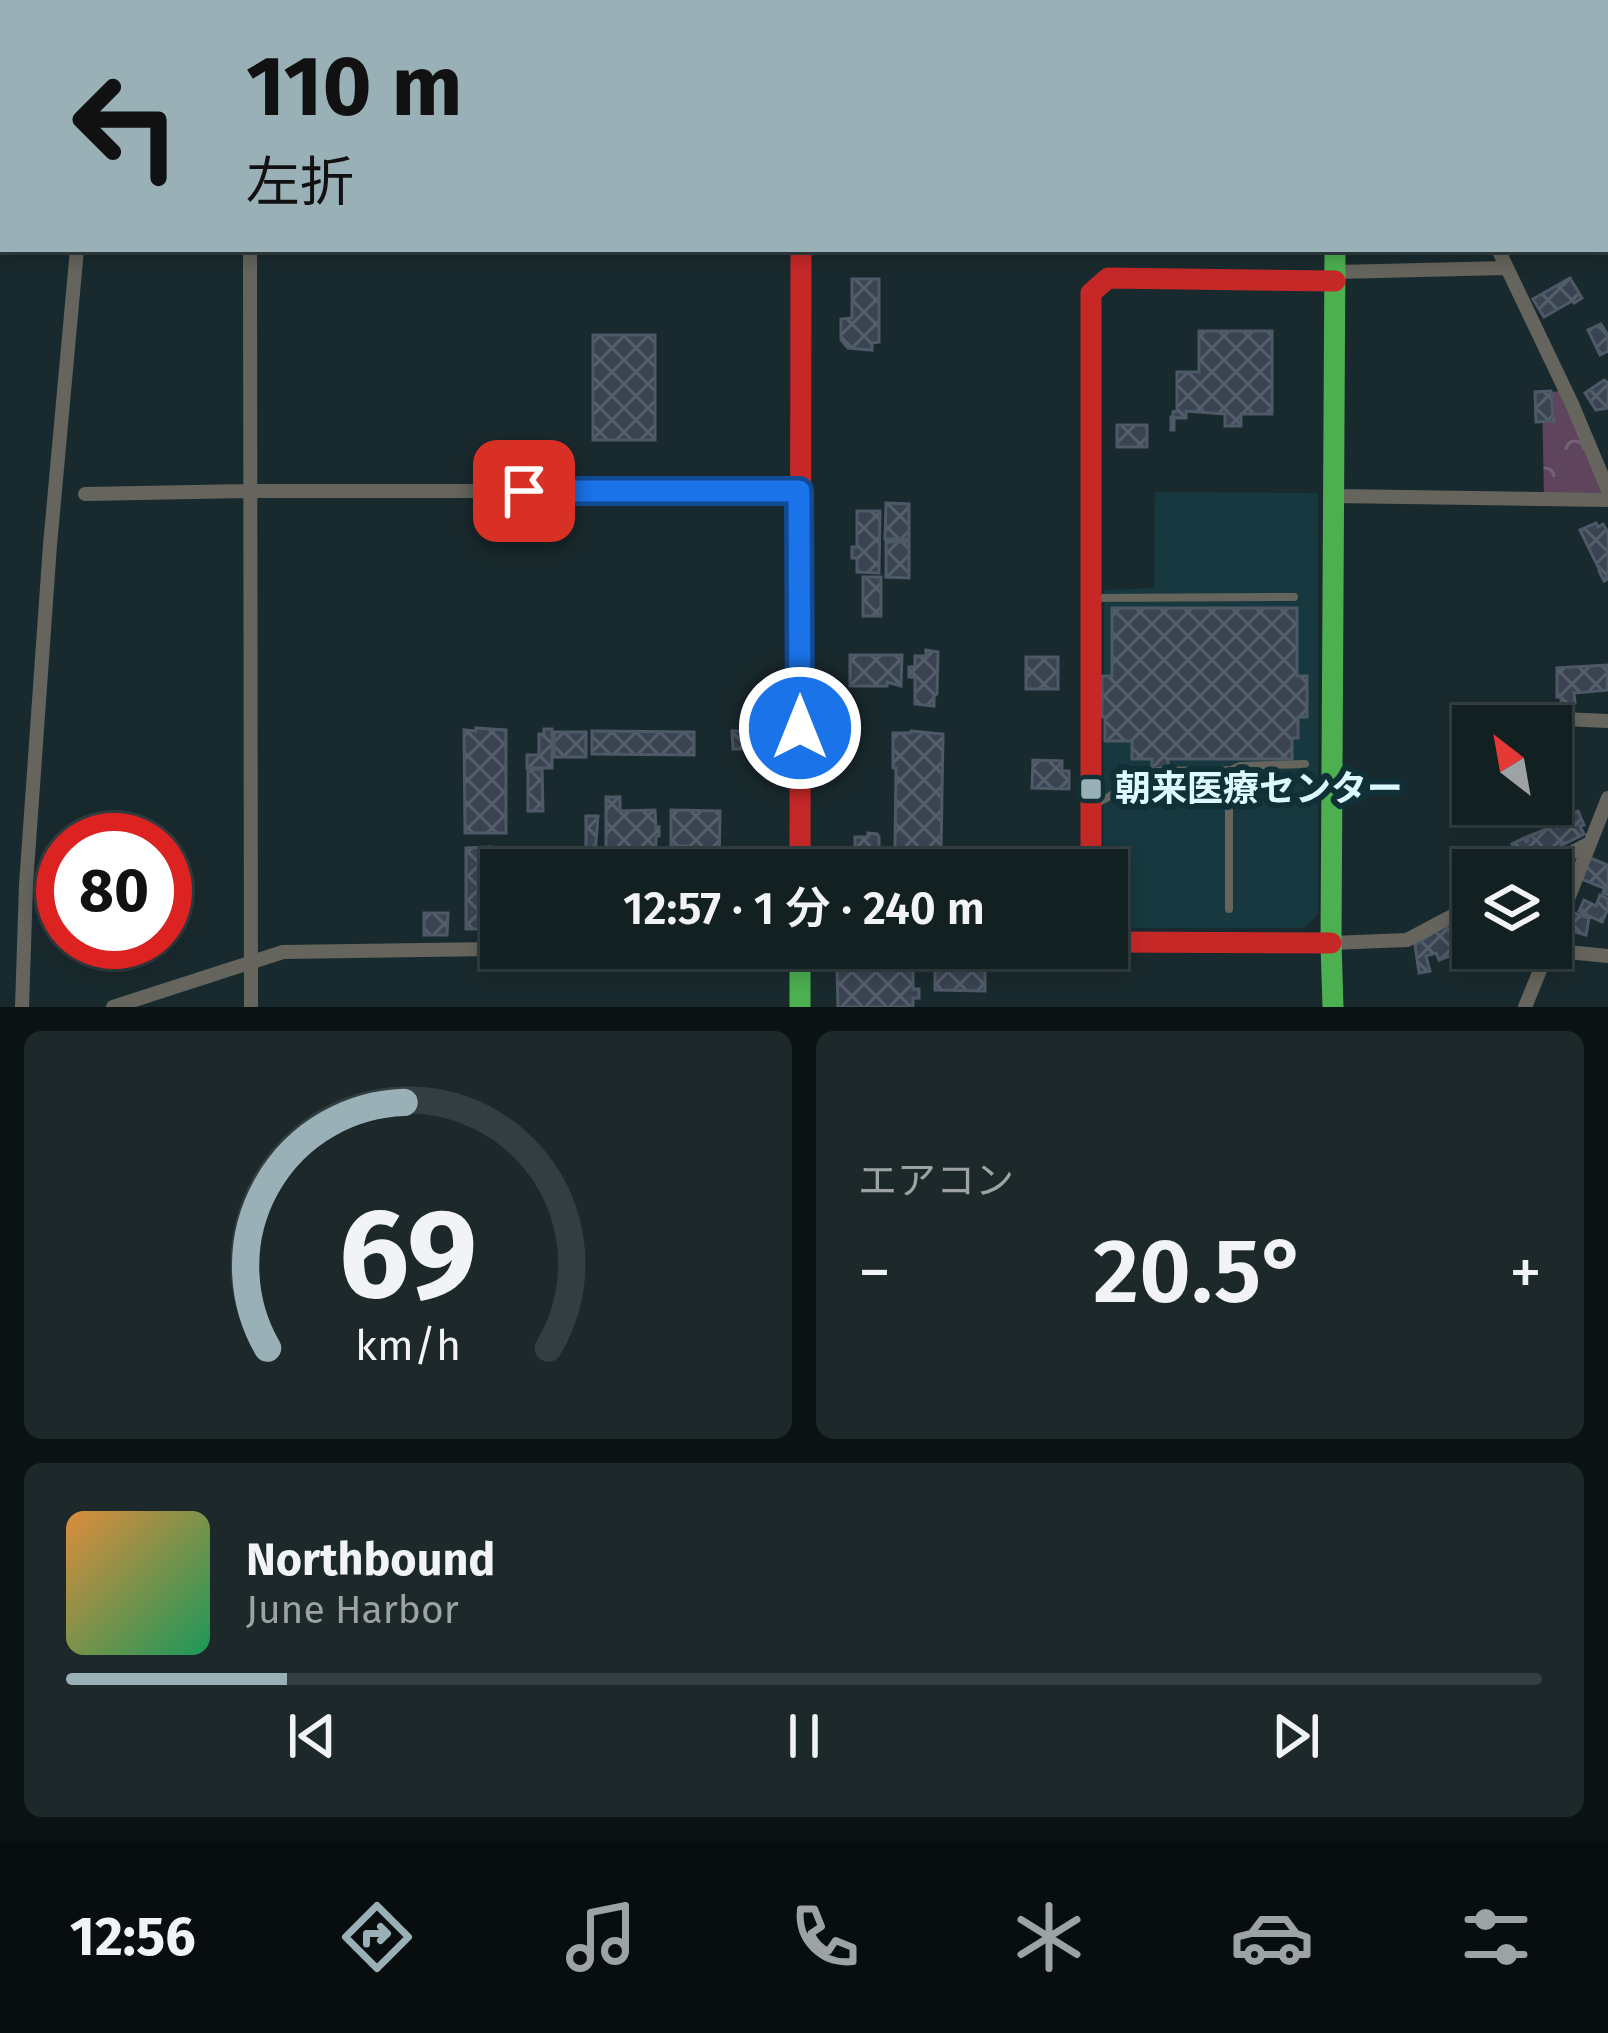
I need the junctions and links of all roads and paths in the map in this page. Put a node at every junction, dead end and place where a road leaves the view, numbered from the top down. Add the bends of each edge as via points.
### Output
1 (77, 252) edge
2 (250, 252) edge
3 (801, 252) edge
4 (1499, 252) edge
5 (1335, 267) edge
6 (1506, 268) junction
7 (1608, 490) edge
8 (248, 491) junction
9 (799, 491) junction
10 (86, 494) dead end
11 (1334, 496) junction
12 (1608, 500) edge
13 (1294, 597) dead end
14 (1091, 598) junction
15 (1572, 719) edge
16 (1608, 721) edge
17 (1305, 764) dead end
18 (1231, 770) junction
19 (1121, 791) junction
20 (1608, 798) edge
21 (1229, 804) junction
22 (1091, 806) junction
23 (1590, 843) junction
24 (800, 849) edge
25 (1091, 849) edge
26 (1572, 852) edge
27 (1572, 888) edge
28 (1229, 909) dead end
29 (1452, 916) edge
30 (1128, 942) edge
31 (1331, 944) junction
32 (480, 949) edge
33 (1572, 950) edge
34 (1608, 956) edge
35 (251, 961) junction
36 (800, 969) edge
37 (1540, 969) edge
38 (22, 1007) edge
39 (113, 1007) edge
40 (250, 1007) edge
41 (800, 1007) edge
42 (1334, 1007) edge
43 (1525, 1007) edge

1 - 38 street
2 - 8 street
3 - 9 main road
4 - 6 street
5 - 6 street
5 - 11 main road
5 - 14 main road via 1108,278 1091,293
6 - 7 street
8 - 9 street
8 - 10 street
8 - 35 street
9 - 24 main road
11 - 12 street
11 - 31 main road
13 - 14 lane
14 - 22 main road
15 - 16 street
17 - 18 lane
18 - 19 lane via 1158,771
18 - 21 lane
19 - 21 lane
19 - 22 lane
20 - 23 street
21 - 28 lane
22 - 25 main road
23 - 26 street
23 - 27 street
29 - 31 street via 1407,940
30 - 31 main road
31 - 42 main road
32 - 35 street via 283,952
33 - 34 street
35 - 39 street
35 - 40 street
36 - 41 main road
37 - 43 street

